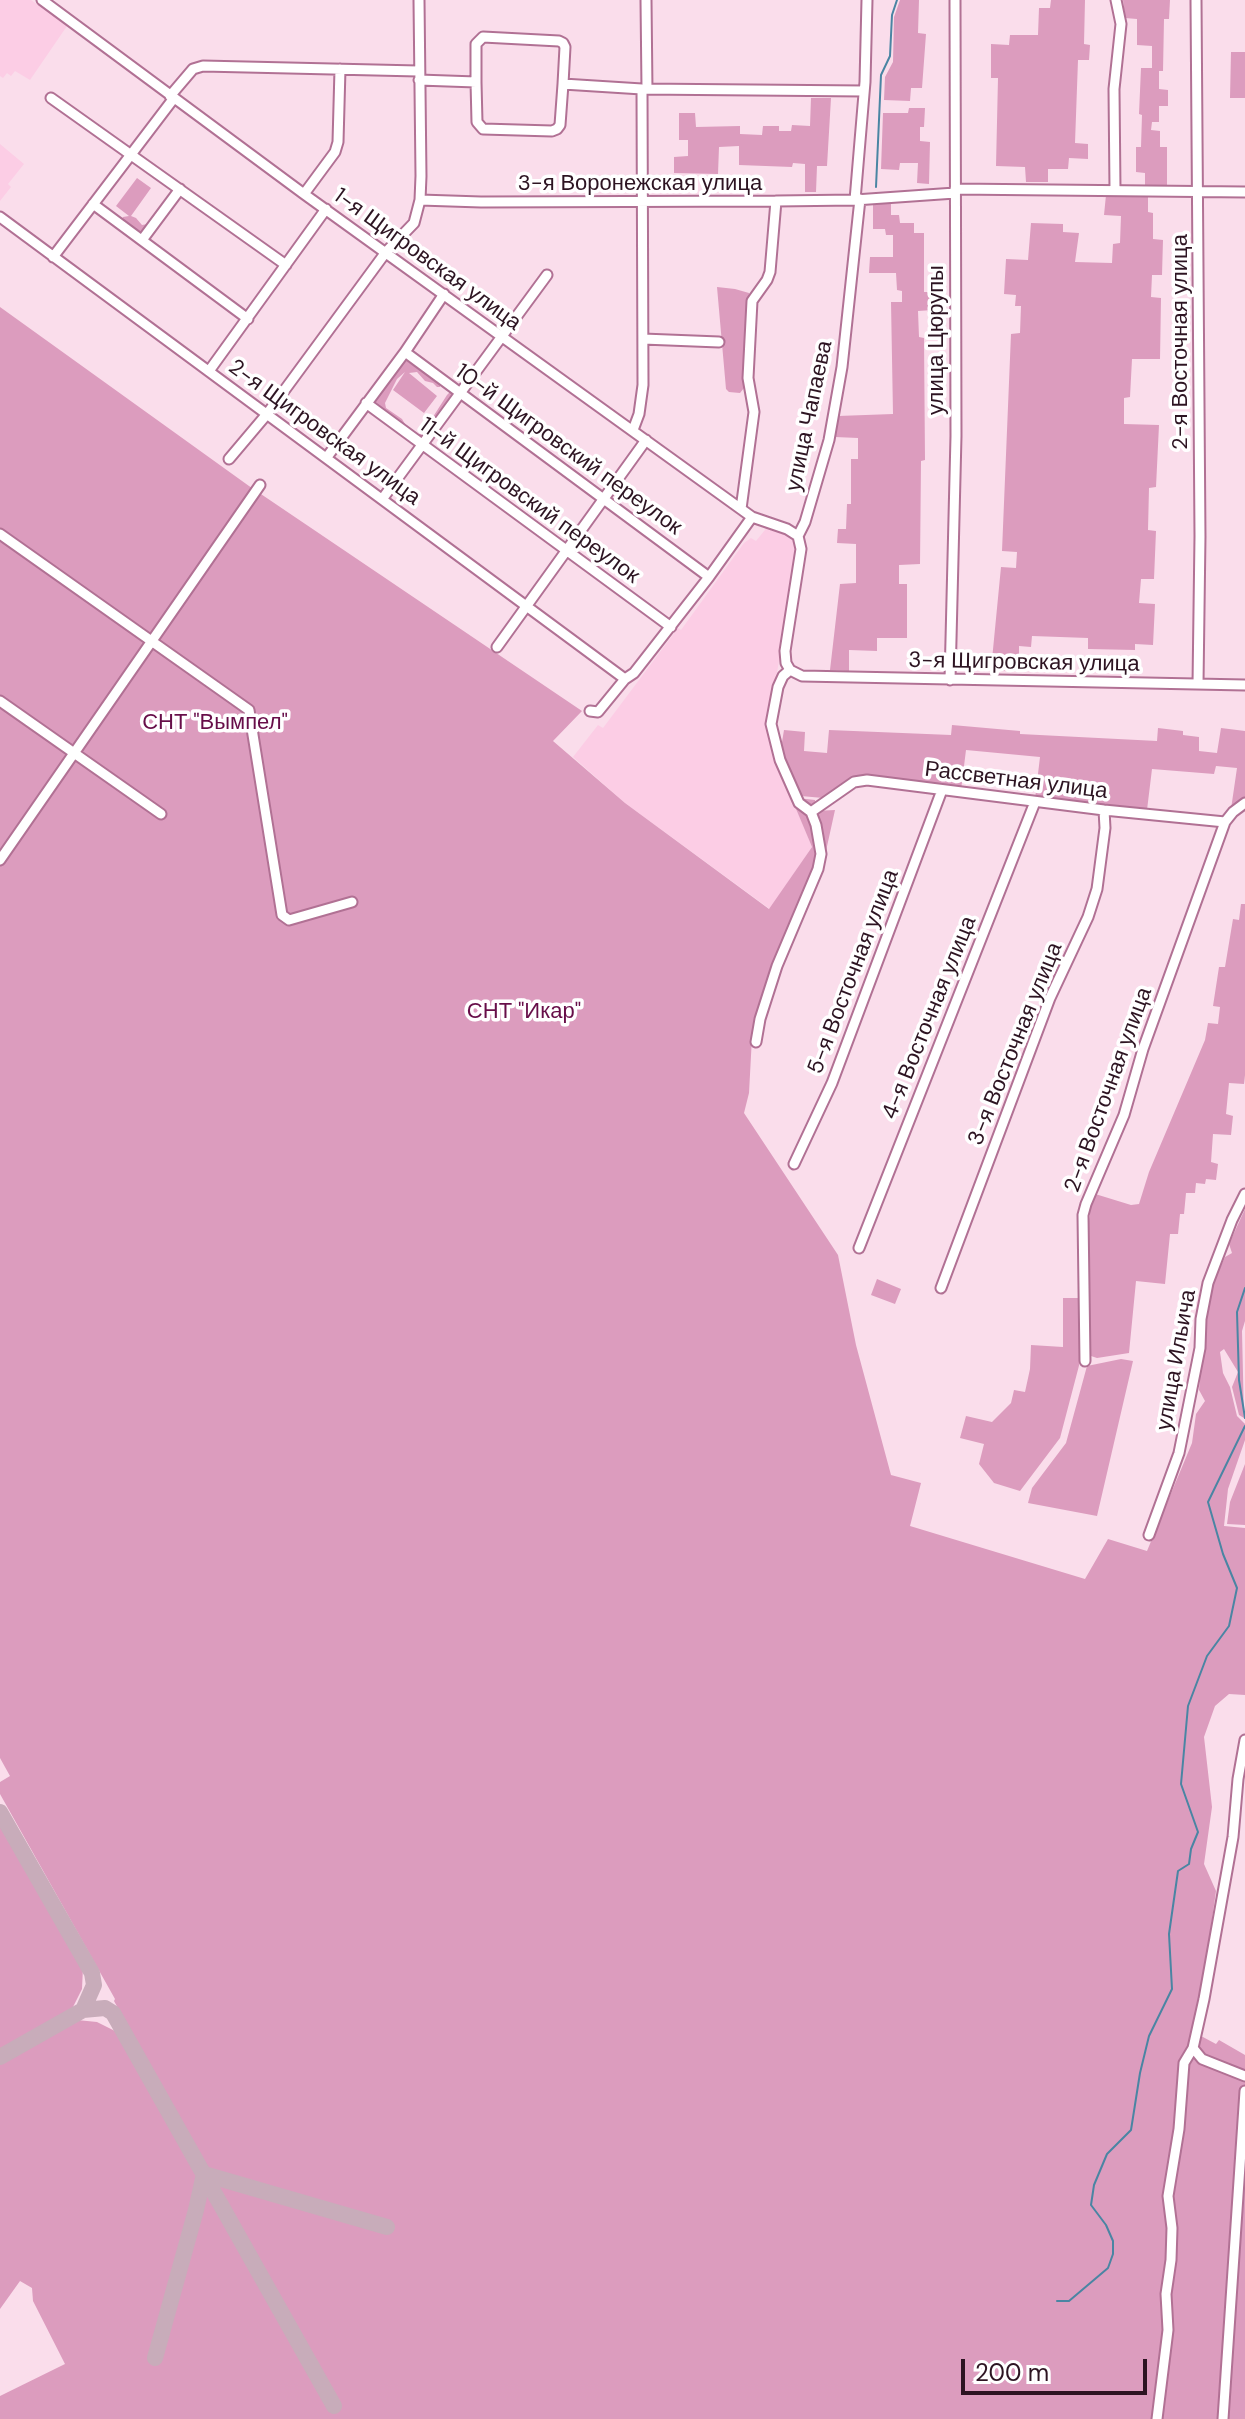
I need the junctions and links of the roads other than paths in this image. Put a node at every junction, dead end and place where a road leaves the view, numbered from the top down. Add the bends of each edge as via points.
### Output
1 (42, 0) edge
2 (419, 0) edge
3 (646, 0) edge
4 (867, 0) edge
5 (955, 0) edge
6 (1116, 0) edge
7 (1196, 0) edge
8 (340, 69) junction
9 (419, 75) junction
10 (476, 82) junction
11 (563, 84) junction
12 (644, 89) junction
13 (864, 91) junction
14 (172, 97) junction
15 (51, 98) dead end
16 (131, 155) junction
17 (180, 189) junction
18 (1115, 189) junction
19 (955, 191) junction
20 (1198, 191) junction
21 (1245, 192) edge
22 (304, 194) junction
23 (858, 199) junction
24 (420, 200) junction
25 (776, 201) junction
26 (643, 203) junction
27 (93, 204) junction
28 (326, 209) junction
29 (0, 217) edge
30 (142, 240) junction
31 (386, 252) junction
32 (53, 257) junction
33 (286, 265) junction
34 (547, 275) dead end
35 (444, 294) junction
36 (248, 319) junction
37 (501, 335) junction
38 (643, 339) junction
39 (719, 342) dead end
40 (405, 352) junction
41 (209, 371) junction
42 (460, 393) junction
43 (366, 403) junction
44 (267, 414) junction
45 (633, 430) junction
46 (646, 440) junction
47 (422, 445) junction
48 (327, 457) junction
49 (229, 459) dead end
50 (260, 485) dead end
51 (383, 498) junction
52 (603, 499) junction
53 (741, 509) junction
54 (752, 517) junction
55 (0, 534) edge
56 (798, 536) junction
57 (566, 550) junction
58 (709, 577) junction
59 (526, 604) junction
60 (671, 627) junction
61 (151, 641) junction
62 (497, 647) dead end
63 (790, 670) junction
64 (625, 679) junction
65 (950, 680) junction
66 (1198, 684) junction
67 (1245, 685) edge
68 (0, 701) edge
69 (590, 711) dead end
70 (75, 753) junction
71 (942, 790) junction
72 (1035, 802) junction
73 (1245, 803) edge
74 (1104, 810) junction
75 (811, 812) junction
76 (161, 814) dead end
77 (1225, 822) junction
78 (0, 860) edge
79 (352, 902) dead end
80 (756, 1042) dead end
81 (794, 1164) dead end
82 (1245, 1194) edge
83 (859, 1248) dead end
84 (941, 1288) dead end
85 (1085, 1361) dead end
86 (1149, 1535) dead end
87 (1245, 1740) edge
88 (1193, 2048) junction
89 (1245, 2076) edge
90 (1245, 2091) edge
91 (1157, 2419) edge
92 (1223, 2419) edge

1 - 14 street, 1-я Щигровская улица
2 - 9 street
3 - 12 street
4 - 13 street, улица Чапаева
5 - 19 street, улица Цюрупы
6 - 18 street via 1121,24 1114,89
7 - 20 street, 2-я Восточная улица
8 - 9 street
8 - 14 street via 203,66 193,69
8 - 22 street via 338,142
9 - 10 street
9 - 24 street
10 - 11 street via 477,122 483,129 557,129
10 - 11 street via 476,44 483,37 563,43
11 - 12 street
12 - 13 street
12 - 26 street
13 - 23 street, улица Чапаева
14 - 16 street
14 - 22 street, 1-я Щигровская улица
15 - 16 street
16 - 17 street
16 - 27 street
17 - 30 street
17 - 33 street
18 - 19 street, 3-я Воронежская улица
18 - 20 street, 3-я Воронежская улица
19 - 23 street, 3-я Воронежская улица
19 - 65 street, улица Цюрупы
20 - 21 street, 3-я Воронежская улица
20 - 66 street, 2-я Восточная улица
22 - 28 street, 1-я Щигровская улица
23 - 25 street, 3-я Воронежская улица
23 - 56 street, улица Чапаева via 842,367 829,440
24 - 26 street, 3-я Воронежская улица
24 - 31 street via 414,223
25 - 26 street, 3-я Воронежская улица
25 - 53 street via 770,272 752,301 748,378 754,412
26 - 38 street
27 - 30 street
27 - 32 street
28 - 31 street, 1-я Щигровская улица
28 - 33 street
29 - 32 street, 2-я Щигровская улица
30 - 36 street
31 - 35 street, 1-я Щигровская улица
31 - 44 street
32 - 41 street, 2-я Щигровская улица
33 - 36 street
34 - 37 street
35 - 37 street, 1-я Щигровская улица
35 - 40 street
36 - 41 street
37 - 42 street
37 - 45 street, 1-я Щигровская улица
38 - 39 street
38 - 45 street via 642,403
40 - 42 street, 10-й Щигровский переулок
40 - 43 street
41 - 44 street, 2-я Щигровская улица
42 - 47 street
42 - 52 street, 10-й Щигровский переулок
43 - 47 street, 11-й Щигровский переулок
43 - 48 street
44 - 48 street, 2-я Щигровская улица
44 - 49 street
45 - 46 street, 1-я Щигровская улица
46 - 52 street
46 - 53 street, 1-я Щигровская улица
47 - 51 street
47 - 57 street, 11-й Щигровский переулок
48 - 51 street, 2-я Щигровская улица
50 - 61 street
51 - 59 street, 2-я Щигровская улица
52 - 57 street
52 - 58 street, 10-й Щигровский переулок
53 - 54 street, 1-я Щигровская улица
54 - 56 street, 1-я Щигровская улица
54 - 58 street
55 - 61 street
56 - 63 street, улица Чапаева via 801,549 785,651
57 - 59 street
57 - 60 street, 11-й Щигровский переулок
58 - 60 street
59 - 62 street
59 - 64 street, 2-я Щигровская улица
60 - 64 street
61 - 70 street
61 - 79 street via 249,710 282,915 289,920
63 - 65 street, 3-я Щигровская улица via 802,676
63 - 75 street via 778,687 771,724 799,803
64 - 69 street via 605,706
65 - 66 street, 3-я Щигровская улица
66 - 67 street, 3-я Щигровская улица
68 - 70 street
70 - 76 street
70 - 78 street
71 - 72 street, Рассветная улица
71 - 75 street, Рассветная улица via 854,782
71 - 81 street, 5-я Восточная улица via 832,1083
72 - 74 street, Рассветная улица
72 - 83 street, 4-я Восточная улица
73 - 77 street, 2-я Восточная улица
74 - 77 street, Рассветная улица
74 - 84 street, 3-я Восточная улица via 1097,889 1088,917 1050,998
75 - 80 street via 821,854 818,869 777,966
77 - 85 street, 2-я Восточная улица via 1124,1115 1083,1215
82 - 86 street, улица Ильича via 1208,1283 1179,1453
87 - 88 street via 1233,1837
88 - 89 street via 1202,2059
88 - 91 street via 1184,2063 1168,2196 1168,2330
90 - 92 street

